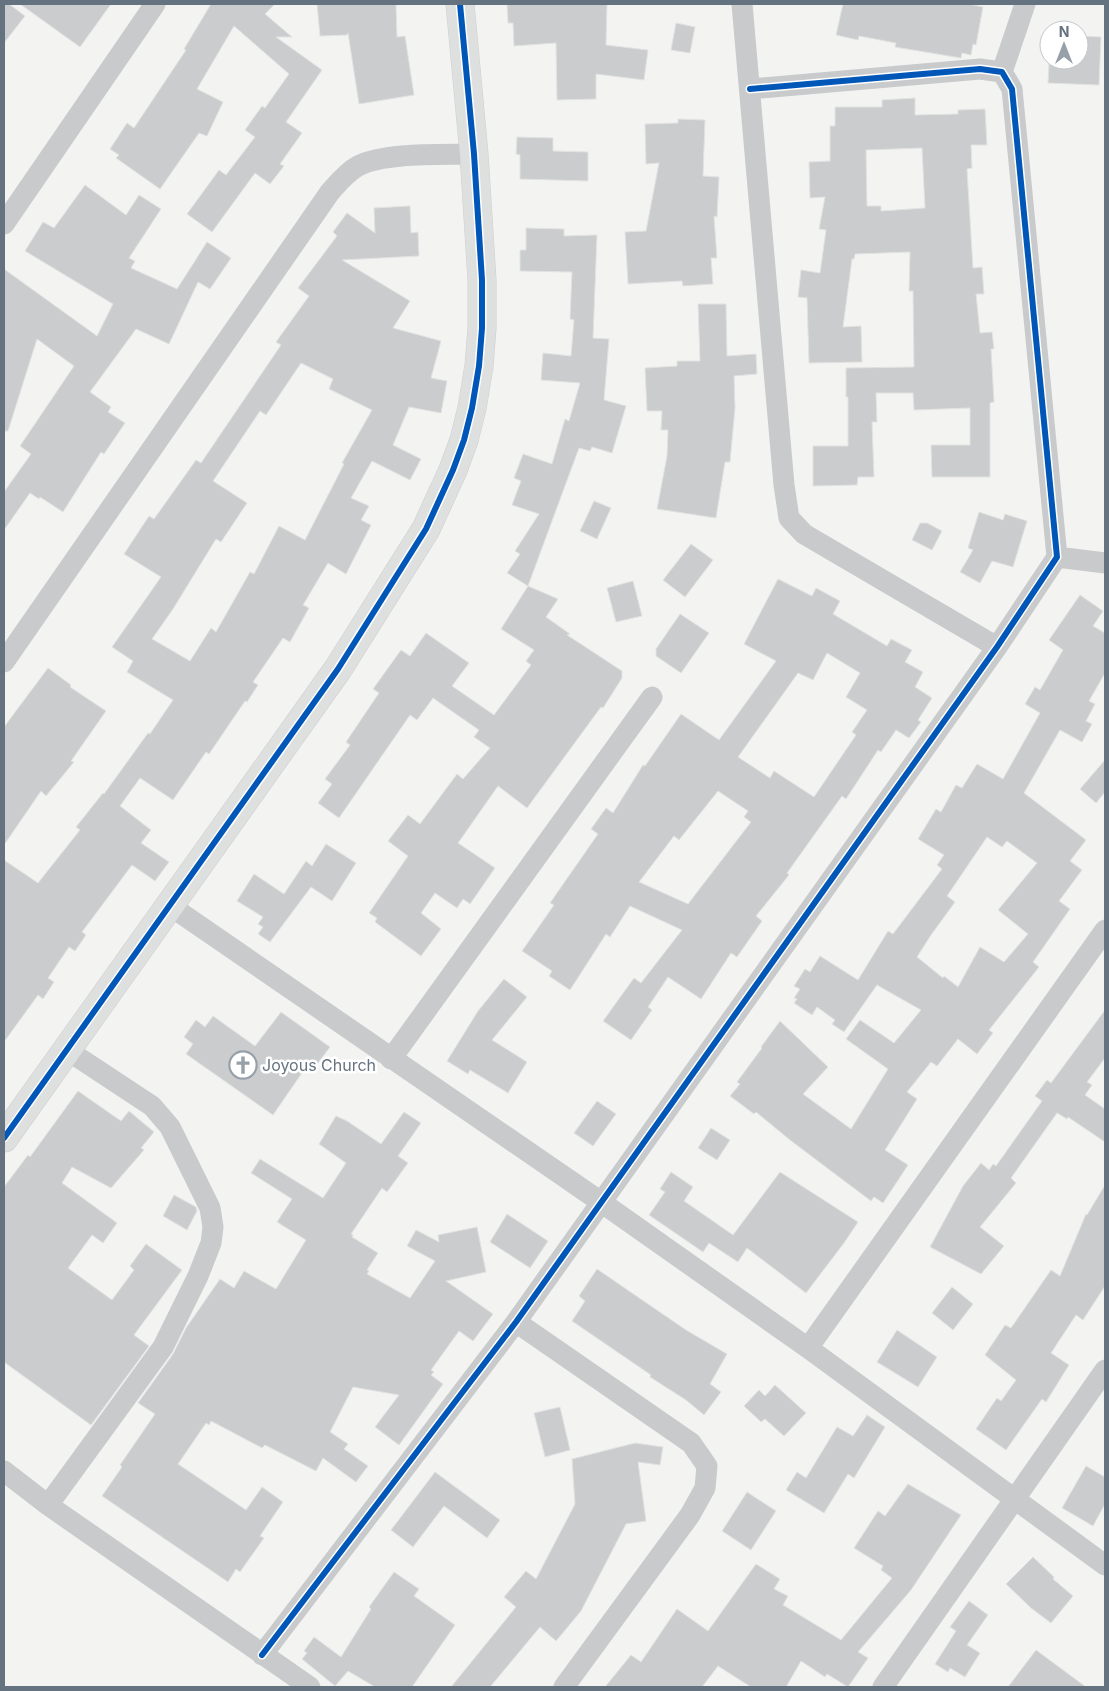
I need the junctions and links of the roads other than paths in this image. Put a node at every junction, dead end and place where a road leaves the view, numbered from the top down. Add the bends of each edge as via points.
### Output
1 (155, 4) edge
2 (460, 4) edge
3 (742, 4) edge
4 (1025, 4) edge
5 (1002, 72) junction
6 (750, 89) junction
7 (474, 154) junction
8 (4, 224) edge
9 (1057, 557) junction
10 (1105, 563) edge
11 (997, 646) junction
12 (4, 662) edge
13 (652, 697) dead end
14 (169, 905) junction
15 (1105, 930) edge
16 (67, 1050) junction
17 (391, 1059) junction
18 (4, 1138) edge
19 (600, 1202) junction
20 (516, 1322) junction
21 (808, 1348) junction
22 (1105, 1370) edge
23 (4, 1471) edge
24 (1015, 1500) junction
25 (48, 1505) junction
26 (1105, 1565) edge
27 (262, 1655) junction
28 (310, 1687) edge
29 (564, 1687) edge
30 (883, 1687) edge

1 - 8 street
2 - 7 street
3 - 6 street
4 - 5 street
5 - 6 street via 980,69
5 - 9 street via 1012,89
6 - 11 street via 788,518 804,534
7 - 12 street via 376,159 357,166 342,178
7 - 14 street via 482,328 472,408 453,470 426,529 338,669
9 - 10 street
9 - 11 street
11 - 19 street
13 - 17 street
14 - 16 street
14 - 17 street
15 - 21 street
16 - 18 street
16 - 25 street via 152,1106 170,1127 210,1208 213,1227 211,1243 198,1276 163,1347
17 - 19 street
19 - 20 street
19 - 21 street
20 - 27 street
20 - 29 street via 691,1443 707,1466 706,1488 690,1515
21 - 24 street
22 - 24 street
23 - 25 street
24 - 26 street
24 - 30 street
25 - 27 street
27 - 28 street

